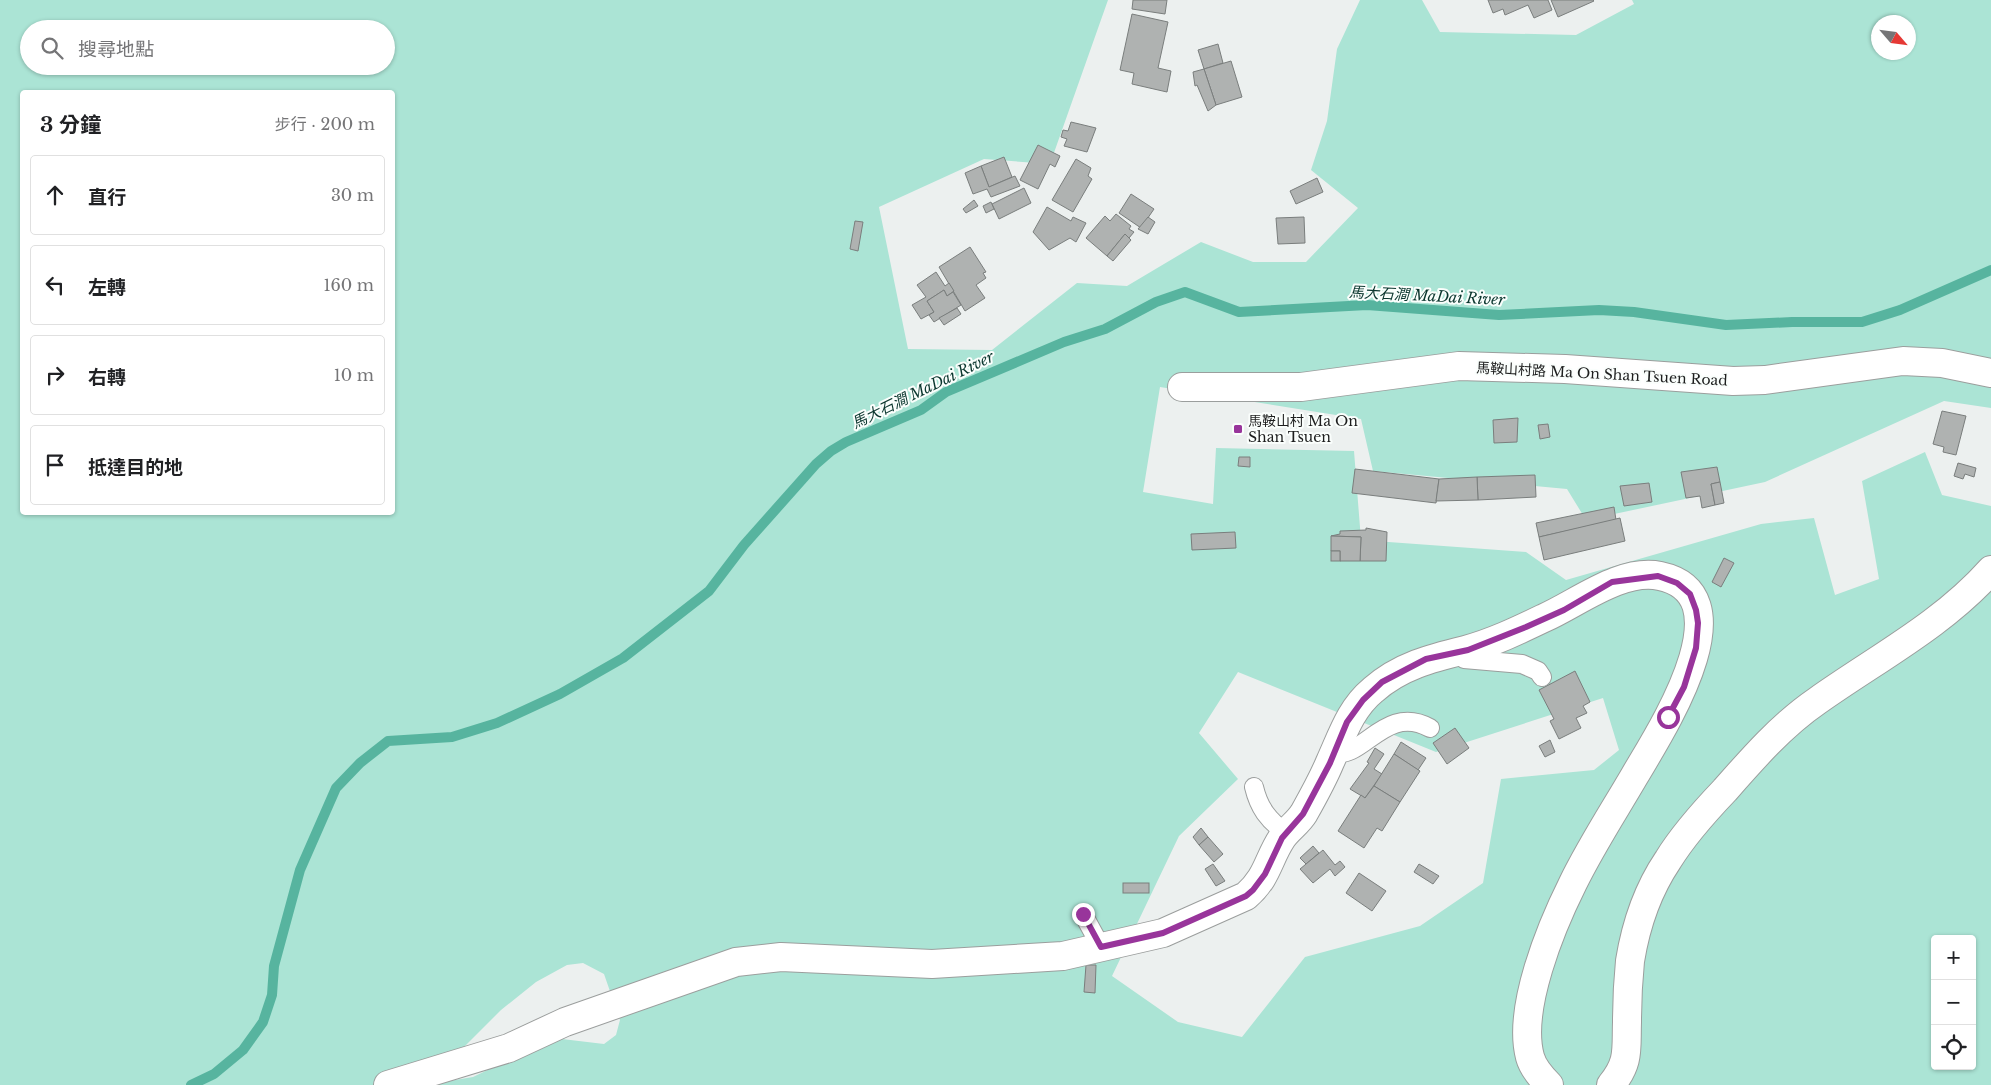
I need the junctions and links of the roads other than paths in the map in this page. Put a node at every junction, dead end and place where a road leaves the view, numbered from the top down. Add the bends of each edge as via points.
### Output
1 (1991, 373) edge
2 (1182, 387) dead end
3 (1991, 570) edge
4 (1457, 651) junction
5 (1542, 676) dead end
6 (1430, 728) dead end
7 (1334, 752) junction
8 (1254, 787) dead end
9 (1286, 833) junction
10 (1083, 914) dead end
11 (1101, 947) junction
12 (388, 1085) edge
13 (1549, 1085) edge
14 (1611, 1085) edge

1 - 2 street, 馬鞍山村路 Ma On Shan Tsuen Road via 1942,363 1903,361 1765,380 1733,381 1459,366 1301,387
3 - 14 street via 1929,627 1815,702 1786,726 1689,829 1642,907 1630,962 1627,1052 1622,1070
4 - 5 lane via 1464,659 1530,666
4 - 7 street via 1418,662 1372,690 1347,722
4 - 13 street via 1468,650 1526,627 1623,579 1658,576 1677,583 1690,594 1696,610 1696,648 1684,687 1573,883 1534,980 1527,1028 1529,1051 1535,1068
6 - 7 lane via 1415,721 1398,722 1346,752
7 - 9 street via 1303,814
8 - 9 lane via 1257,803 1266,816
9 - 11 street via 1265,874 1246,896 1163,933
10 - 11 lane
11 - 12 street via 1063,956 932,964 781,958 736,962 565,1022 509,1048

